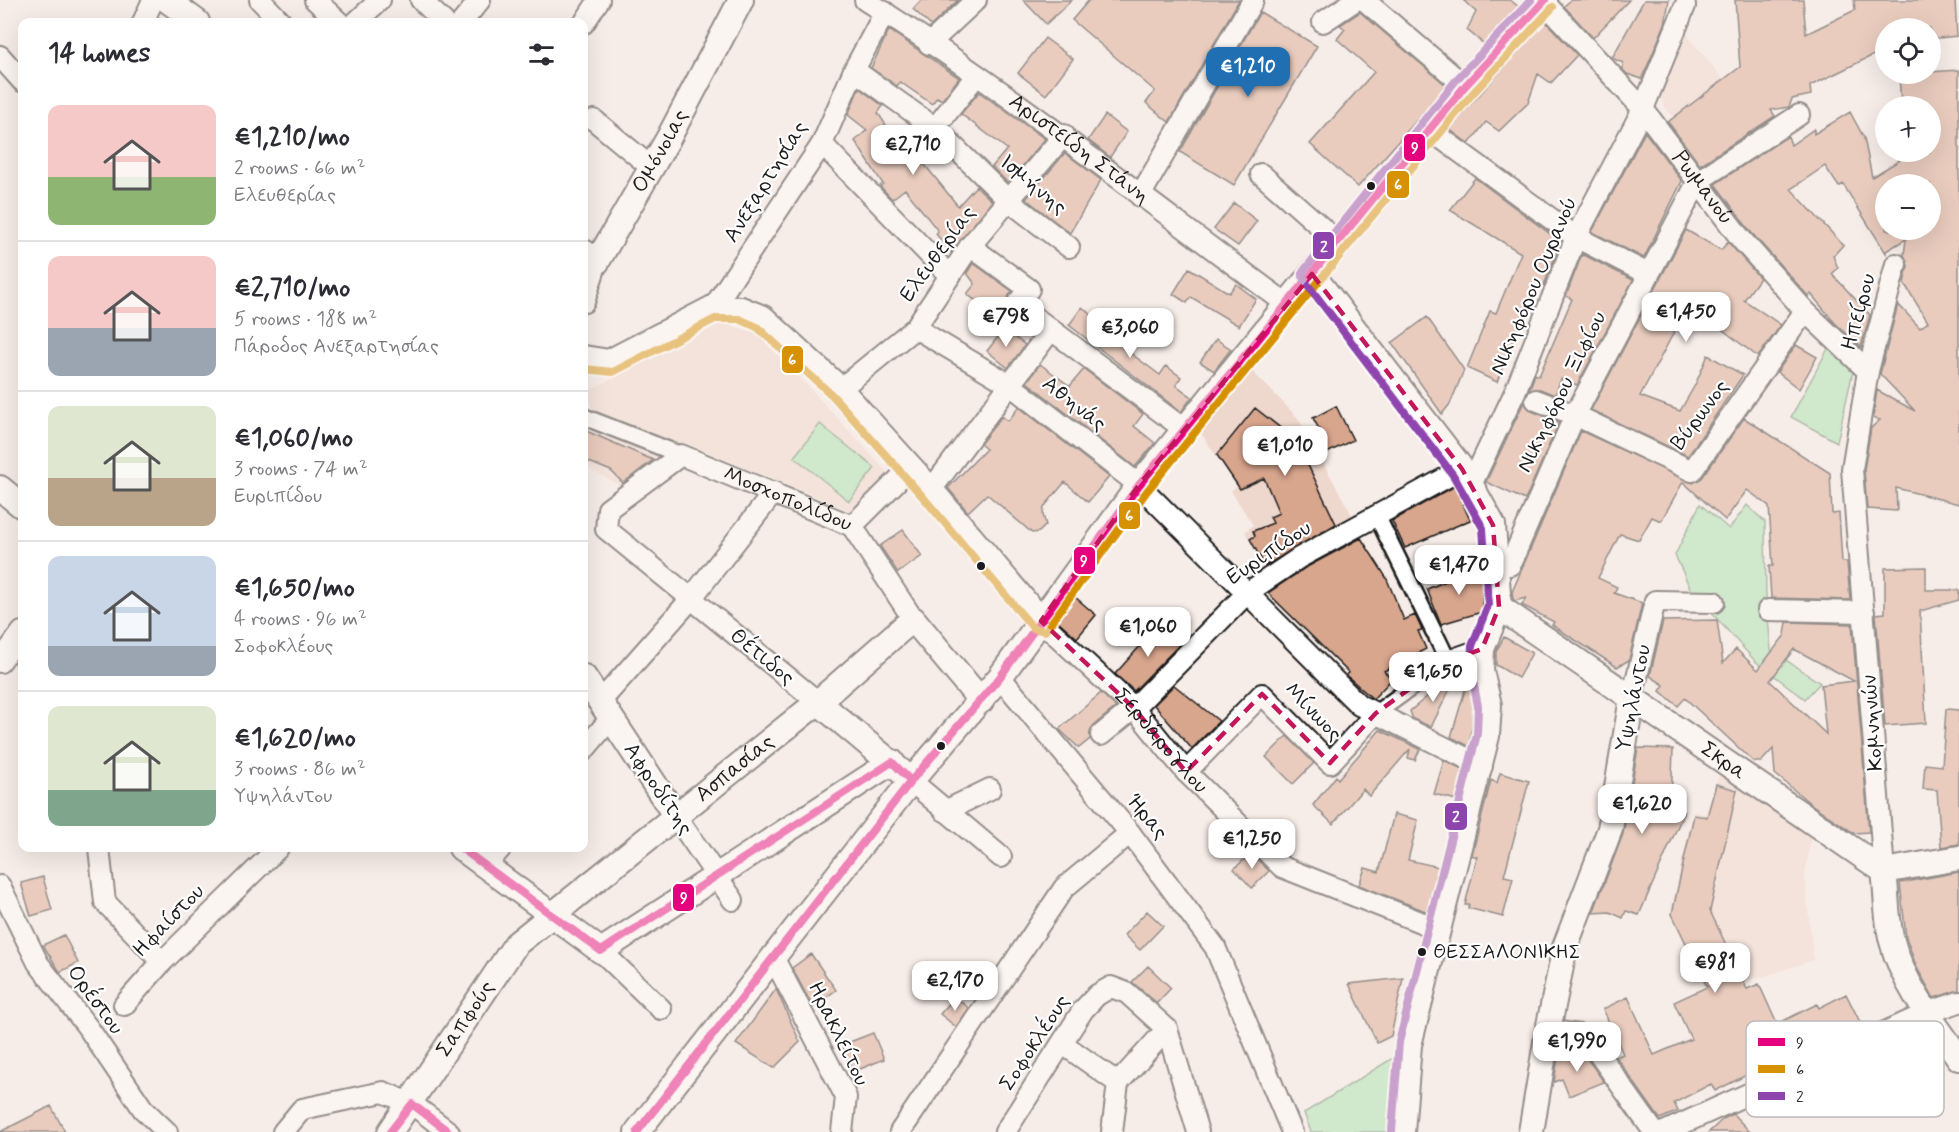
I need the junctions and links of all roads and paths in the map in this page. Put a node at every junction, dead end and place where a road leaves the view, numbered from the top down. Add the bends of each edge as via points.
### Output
1 (153, 0) edge
2 (167, 0) edge
3 (260, 0) edge
4 (315, 0) edge
5 (380, 0) edge
6 (421, 0) edge
7 (480, 0) edge
8 (599, 0) edge
9 (741, 0) edge
10 (865, 0) edge
11 (976, 0) edge
12 (1253, 0) edge
13 (1356, 0) edge
14 (1364, 0) edge
15 (1543, 0) edge
16 (1685, 6) dead end
17 (885, 12) junction
18 (145, 18) edge
19 (192, 18) edge
20 (277, 18) edge
21 (335, 18) edge
22 (360, 18) edge
23 (440, 18) edge
24 (465, 18) edge
25 (587, 18) edge
26 (1323, 22) dead end
27 (929, 44) junction
28 (0, 56) edge
29 (854, 70) junction
30 (18, 76) edge
31 (976, 76) junction
32 (1465, 86) junction
33 (1643, 109) junction
34 (1798, 115) dead end
35 (594, 120) dead end
36 (935, 128) junction
37 (1430, 130) junction
38 (1064, 135) junction
39 (822, 144) junction
40 (651, 168) junction
41 (1261, 174) dead end
42 (1698, 181) junction
43 (1140, 196) junction
44 (1008, 200) junction
45 (1576, 237) junction
46 (1339, 243) junction
47 (970, 246) junction
48 (1070, 247) dead end
49 (590, 257) edge
50 (1896, 264) dead end
51 (588, 272) edge
52 (1312, 274) junction
53 (1648, 274) junction
54 (950, 276) junction
55 (1288, 305) junction
56 (713, 308) junction
57 (1805, 311) junction
58 (915, 328) junction
59 (1051, 330) junction
60 (588, 359) edge
61 (1868, 371) junction
62 (1009, 384) junction
63 (840, 389) junction
64 (1536, 400) dead end
65 (1575, 415) junction
66 (588, 418) edge
67 (1185, 430) junction
68 (681, 455) junction
69 (911, 467) junction
70 (1467, 476) junction
71 (1139, 485) junction
72 (0, 488) edge
73 (932, 490) junction
74 (774, 492) junction
75 (18, 504) edge
76 (1377, 516) junction
77 (852, 526) junction
78 (1510, 565) dead end
79 (1247, 593) junction
80 (690, 600) junction
81 (1714, 602) dead end
82 (1499, 607) junction
83 (1768, 610) dead end
84 (1864, 612) junction
85 (913, 619) junction
86 (1041, 621) junction
87 (18, 637) edge
88 (1482, 649) junction
89 (0, 662) edge
90 (1448, 662) junction
91 (1000, 677) junction
92 (588, 683) edge
93 (1632, 698) junction
94 (981, 701) junction
95 (818, 702) junction
96 (1134, 708) junction
97 (606, 710) junction
98 (1376, 713) junction
99 (1101, 735) dead end
100 (588, 743) edge
101 (892, 762) junction
102 (1482, 766) junction
103 (1186, 772) junction
104 (911, 781) junction
105 (990, 789) dead end
106 (945, 812) junction
107 (675, 815) junction
108 (1130, 833) junction
109 (99, 852) edge
110 (274, 852) edge
111 (466, 852) edge
112 (497, 852) edge
113 (1001, 857) dead end
114 (1959, 858) edge
115 (485, 866) junction
116 (1884, 871) junction
117 (717, 876) junction
118 (0, 886) edge
119 (734, 900) dead end
120 (553, 914) junction
121 (1438, 929) junction
122 (601, 951) junction
123 (774, 959) junction
124 (162, 962) junction
125 (1959, 1002) edge
126 (124, 1005) dead end
127 (661, 1009) dead end
128 (1927, 1013) junction
129 (1909, 1021) edge
130 (1933, 1021) edge
131 (1167, 1029) junction
132 (1548, 1030) junction
133 (1944, 1037) edge
134 (1063, 1044) junction
135 (1959, 1058) edge
136 (1118, 1083) junction
137 (1746, 1095) edge
138 (412, 1104) junction
139 (167, 1132) edge
140 (283, 1132) edge
141 (390, 1132) edge
142 (449, 1132) edge
143 (637, 1132) edge
144 (842, 1132) edge
145 (900, 1132) edge
146 (1005, 1132) edge
147 (1112, 1132) edge
148 (1198, 1132) edge
149 (1292, 1132) edge
150 (1402, 1132) edge
151 (1532, 1132) edge
152 (1654, 1132) edge
153 (1664, 1132) edge

1 - 18 street
2 - 19 street
3 - 20 street
4 - 21 street
5 - 22 street
6 - 23 street
7 - 24 street
8 - 25 street
9 - 40 street, Ομόνοιας
10 - 17 street, Αριστείδη Στάνη
11 - 27 street
12 - 43 street
13 - 26 street
14 - 32 street
15 - 32 street
15 - 33 street, Ρωμανού
16 - 33 street, Νικηφόρου Ουρανού
17 - 27 street, Αριστείδη Στάνη
17 - 29 street, Ανεξαρτησίας
27 - 31 street, Αριστείδη Στάνη
28 - 30 street
29 - 36 street, Ισμήνης
29 - 39 street, Ανεξαρτησίας
31 - 36 street
31 - 38 street, Αριστείδη Στάνη
32 - 37 street
33 - 42 street, Ρωμανού
33 - 45 street, Νικηφόρου Ουρανού
34 - 42 street
35 - 40 street
36 - 44 street, Ισμήνης
37 - 45 street
37 - 46 street
38 - 43 street, Αριστείδη Στάνη
38 - 44 street, Ελευθερίας
39 - 54 street
39 - 56 street, Ανεξαρτησίας
40 - 49 street, Ομόνοιας
41 - 46 street
42 - 53 street, Νικηφόρου Ξιφίου
42 - 57 street, Ρωμανού via 1741,239
43 - 55 street, Αριστείδη Στάνη
44 - 47 street, Ελευθερίας
44 - 48 street, Ισμήνης
45 - 53 street
45 - 70 street, Νικηφόρου Ουρανού via 1515,392
46 - 52 street
47 - 54 street, Ελευθερίας
47 - 59 street via 1029,289 1017,304
49 - 51 street, Ομόνοιας
50 - 61 street, Ηπείρου
52 - 55 street
52 - 70 street
53 - 65 street, Νικηφόρου Ξιφίου
54 - 58 street, Ελευθερίας
55 - 67 street
56 - 60 street via 609,362
56 - 63 street, Σερδάρογλου via 741,309 763,318
57 - 61 street, Ρωμανού
57 - 65 street, Βύρωνος via 1692,471
58 - 62 street, Αθηνάς
58 - 63 street, Ελευθερίας
59 - 62 street
59 - 67 street
61 - 84 street, Κομνηνών via 1852,469
62 - 71 street, Αθηνάς
62 - 73 street
63 - 69 street, Σερδάρογλου
64 - 65 street, Βύρωνος
65 - 78 street, Νικηφόρου Ξιφίου
66 - 68 street, Μοσχοπολίδου
67 - 71 street
68 - 74 street, Μοσχοπολίδου
68 - 80 street, Θέτιδος via 608,509 606,529
69 - 73 street, Σερδάρογλου
69 - 77 street
70 - 76 street, Ευριπίδου
70 - 82 street via 1493,525
71 - 79 street, Αθηνάς
71 - 86 street
72 - 75 street
73 - 86 street, Σερδάρογλου
74 - 77 street, Μοσχοπολίδου
74 - 80 street
76 - 79 street, Ευριπίδου via 1299,558
76 - 90 street
77 - 85 street, Μοσχοπολίδου
79 - 96 street, Ευριπίδου
79 - 98 street, Αθηνάς via 1359,705
80 - 95 street, Θέτιδος
80 - 97 street
81 - 93 street, Υψηλάντου via 1655,601
82 - 88 street
82 - 93 street, Σκρα
83 - 84 street
84 - 116 street, Κομνηνών
85 - 94 street, Μοσχοπολίδου
85 - 95 street, Ασπασίας
86 - 91 street
86 - 96 street, Σερδάρογλου
87 - 89 street
88 - 90 street
88 - 102 street via 1481,671 1489,705
90 - 98 street
91 - 94 street
91 - 108 street, Ήρας
92 - 97 street, Αφροδίτης
93 - 116 street, Σκρα
93 - 132 street, Υψηλάντου via 1610,829 1565,947
94 - 104 street
95 - 101 street, Θέτιδος
95 - 107 street, Ασπασίας
96 - 99 street, Ευριπίδου
96 - 103 street, Σερδάρογλου
97 - 100 street
97 - 107 street, Αφροδίτης
98 - 102 street, Αθηνάς
98 - 103 street, Μίνωος via 1330,763 1262,694
101 - 104 street, Θέτιδος
101 - 117 street
102 - 121 street
103 - 121 street, Σερδάρογλου via 1282,867
104 - 106 street, Θέτιδος
104 - 123 street
105 - 106 street
106 - 113 street, Θέτιδος
107 - 117 street, Αφροδίτης
107 - 120 street, Ασπασίας
108 - 145 street via 1064,888
108 - 149 street, Ήρας via 1215,947
109 - 124 street via 105,902
110 - 124 street, Ηφαίστου
111 - 115 street
112 - 115 street
114 - 116 street
115 - 120 street
116 - 128 street, Κομνηνών via 1891,938 1898,961
117 - 119 street, Αφροδίτης
117 - 122 street
118 - 139 street, Ορέστου via 38,963 89,1029 143,1110
120 - 122 street
120 - 138 street, Σαπφούς via 516,944
121 - 150 street via 1409,1045
122 - 127 street
123 - 143 street
123 - 144 street, Ηρακλείτου via 846,1097
124 - 126 street, Ηφαίστου
125 - 128 street
128 - 129 street
128 - 130 street, Κομνηνών
131 - 134 street, Σοφοκλέους via 1127,993 1111,987 1083,1010
131 - 136 street
131 - 148 street
132 - 151 street, Υψηλάντου
132 - 152 street via 1586,1036
133 - 135 street, Κομνηνών
134 - 136 street
134 - 146 street, Σοφοκλέους
136 - 147 street
137 - 153 street
138 - 140 street via 383,1092 302,1109
138 - 141 street, Σαπφούς
138 - 142 street

